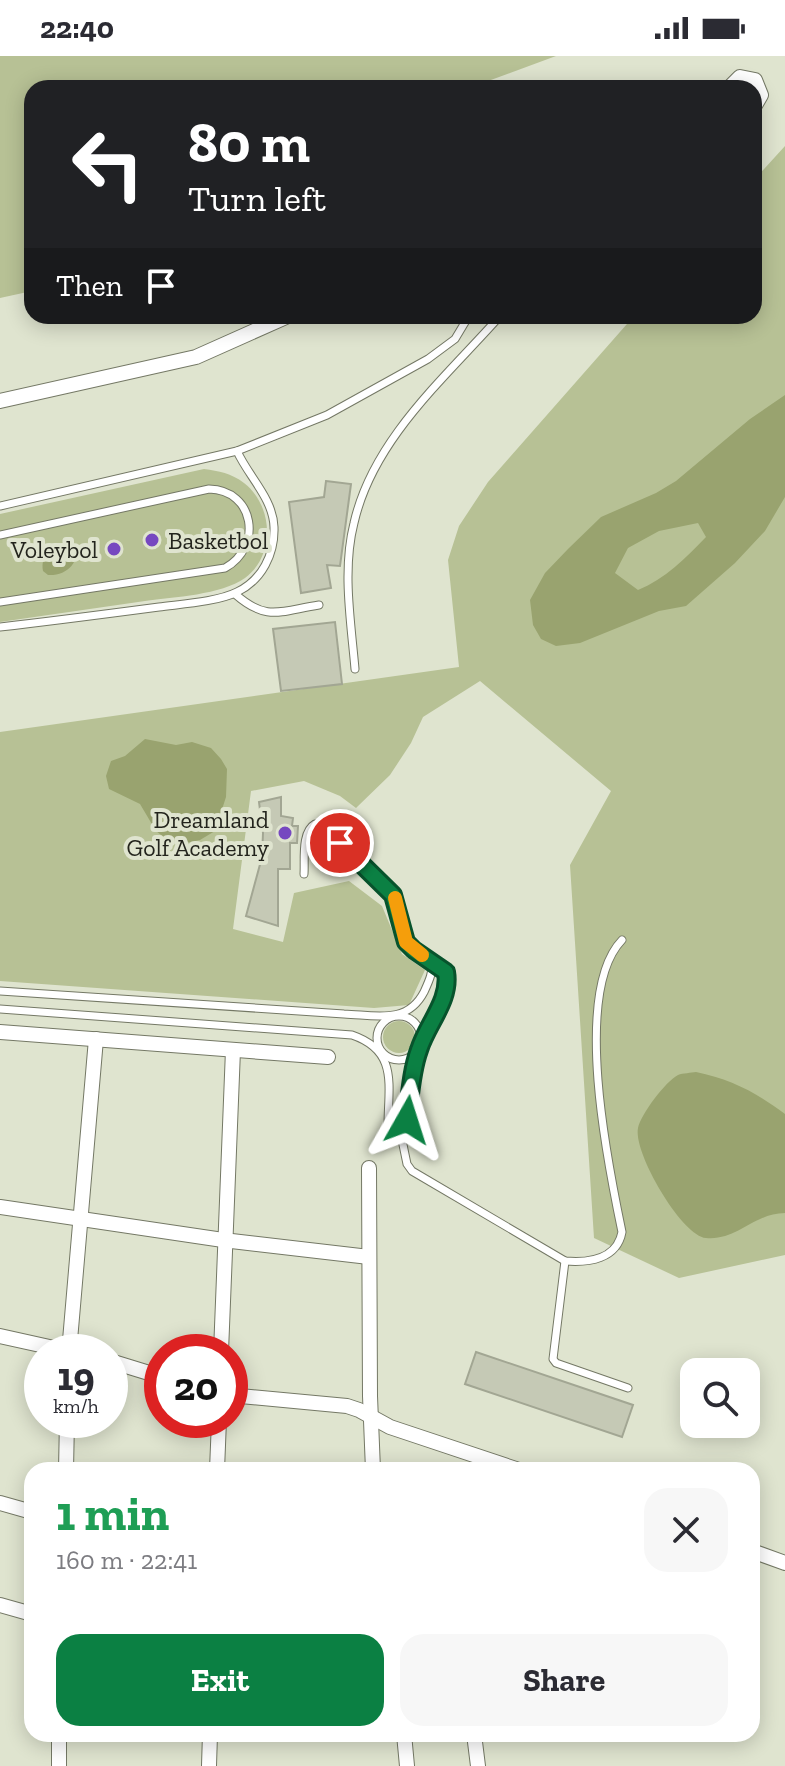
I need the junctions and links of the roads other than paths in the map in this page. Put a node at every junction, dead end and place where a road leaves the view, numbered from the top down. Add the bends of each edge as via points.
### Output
1 (270, 324) edge
2 (462, 324) edge
3 (493, 324) edge
4 (0, 401) edge
5 (237, 451) junction
6 (0, 506) edge
7 (0, 535) edge
8 (235, 594) junction
9 (0, 602) edge
10 (319, 605) dead end
11 (0, 627) edge
12 (355, 669) dead end
13 (304, 874) dead end
14 (622, 940) dead end
15 (432, 961) junction
16 (0, 991) edge
17 (0, 1009) edge
18 (399, 1015) junction
19 (0, 1032) edge
20 (96, 1039) junction
21 (419, 1047) junction
22 (233, 1050) junction
23 (382, 1052) junction
24 (328, 1057) dead end
25 (401, 1135) junction
26 (369, 1168) dead end
27 (0, 1207) edge
28 (80, 1221) junction
29 (223, 1240) junction
30 (369, 1257) junction
31 (565, 1261) junction
32 (71, 1334) edge
33 (221, 1334) edge
34 (0, 1336) edge
35 (24, 1341) edge
36 (628, 1388) dead end
37 (248, 1397) edge
38 (371, 1418) junction
39 (67, 1438) edge
40 (218, 1438) edge
41 (66, 1462) edge
42 (217, 1462) edge
43 (373, 1462) edge
44 (495, 1462) edge
45 (0, 1503) edge
46 (24, 1510) edge
47 (760, 1554) edge
48 (785, 1563) edge
49 (0, 1605) edge
50 (24, 1612) edge
51 (59, 1742) edge
52 (210, 1742) edge
53 (405, 1742) edge
54 (475, 1742) edge
55 (59, 1766) edge
56 (209, 1766) edge
57 (407, 1766) edge
58 (478, 1766) edge

1 - 4 street via 196,357
2 - 5 lane via 455,339 428,359 327,415
3 - 12 lane via 399,428 371,471 353,525 349,563
5 - 6 lane
5 - 8 lane via 270,507 274,524 267,563
7 - 9 lane via 209,489 239,501 250,522 241,557 225,568
8 - 10 lane via 267,613
8 - 11 lane
13 - 15 lane via 307,834 310,827 322,825 393,895 406,942
14 - 31 lane via 603,973 597,1016 602,1122 622,1232 609,1255
15 - 18 lane via 418,1003
15 - 21 lane via 446,972 447,987
16 - 18 lane
17 - 23 lane via 342,1033 363,1038
18 - 21 lane via 418,1025
18 - 23 lane via 385,1020 377,1031
19 - 20 street
20 - 22 street
20 - 28 street
21 - 23 lane via 402,1060
21 - 25 lane
22 - 24 street
22 - 29 street
23 - 25 lane via 389,1073 388,1126 390,1133
25 - 31 lane via 412,1171
26 - 30 street
27 - 28 street
28 - 29 street
28 - 32 street
29 - 30 street
29 - 33 street
30 - 38 street
31 - 36 lane via 553,1359
34 - 35 street
37 - 38 street via 347,1406
38 - 43 street
38 - 44 street
39 - 41 street
40 - 42 street
45 - 46 street
47 - 48 street
49 - 50 street
51 - 55 street
52 - 56 street
53 - 57 street
54 - 58 street

